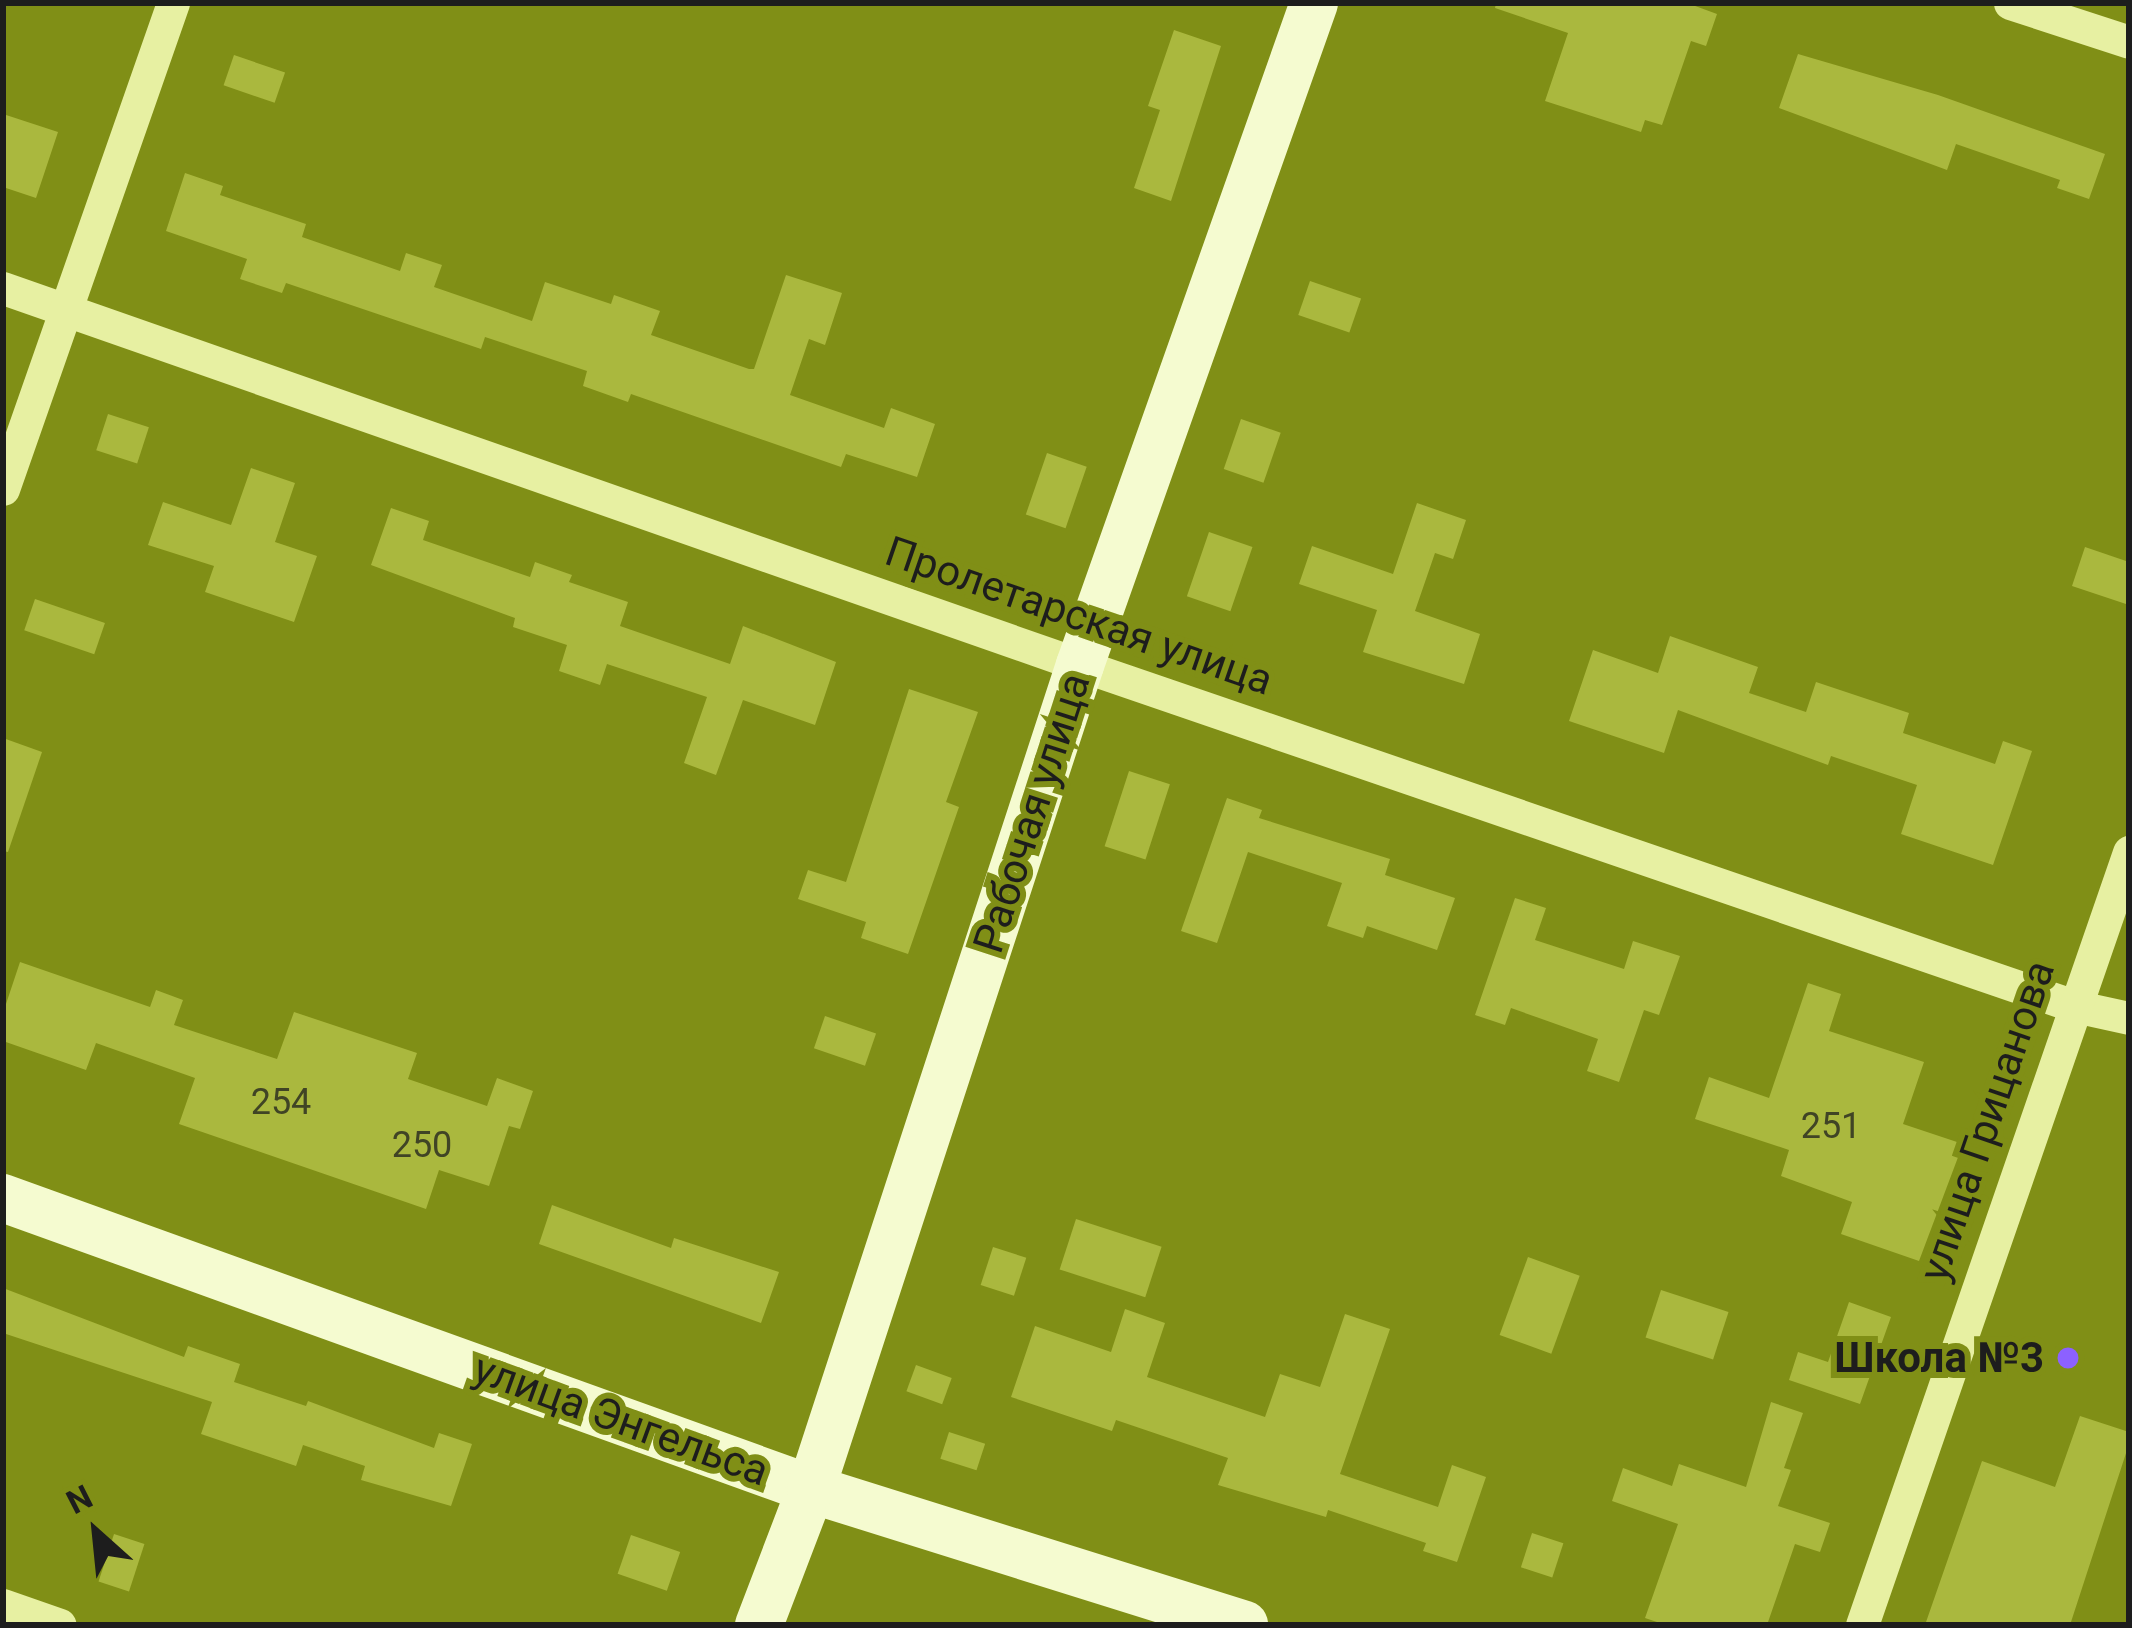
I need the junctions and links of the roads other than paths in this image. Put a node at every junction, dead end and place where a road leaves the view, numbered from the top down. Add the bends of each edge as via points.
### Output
1 (173, 3) edge
2 (1314, 3) edge
3 (2010, 3) edge
4 (2129, 42) edge
5 (3, 288) edge
6 (67, 310) junction
7 (3, 489) edge
8 (1080, 665) junction
9 (2129, 852) edge
10 (2074, 1006) junction
11 (2129, 1018) edge
12 (3, 1198) edge
13 (811, 1489) junction
14 (3, 1605) edge
15 (60, 1625) edge
16 (759, 1625) edge
17 (1244, 1625) edge
18 (1862, 1625) edge

1 - 6 street
2 - 8 street, Рабочая улица
3 - 4 street
5 - 6 street, Пролетарская улица
6 - 7 street
6 - 8 street, Пролетарская улица
8 - 10 street, Пролетарская улица
8 - 13 street, Рабочая улица
9 - 10 street, улица Грицанова
10 - 11 street, Пролетарская улица
10 - 18 street, улица Грицанова
12 - 13 street, улица Энгельса
13 - 16 street, Рабочая улица
13 - 17 street, улица Энгельса
14 - 15 street

